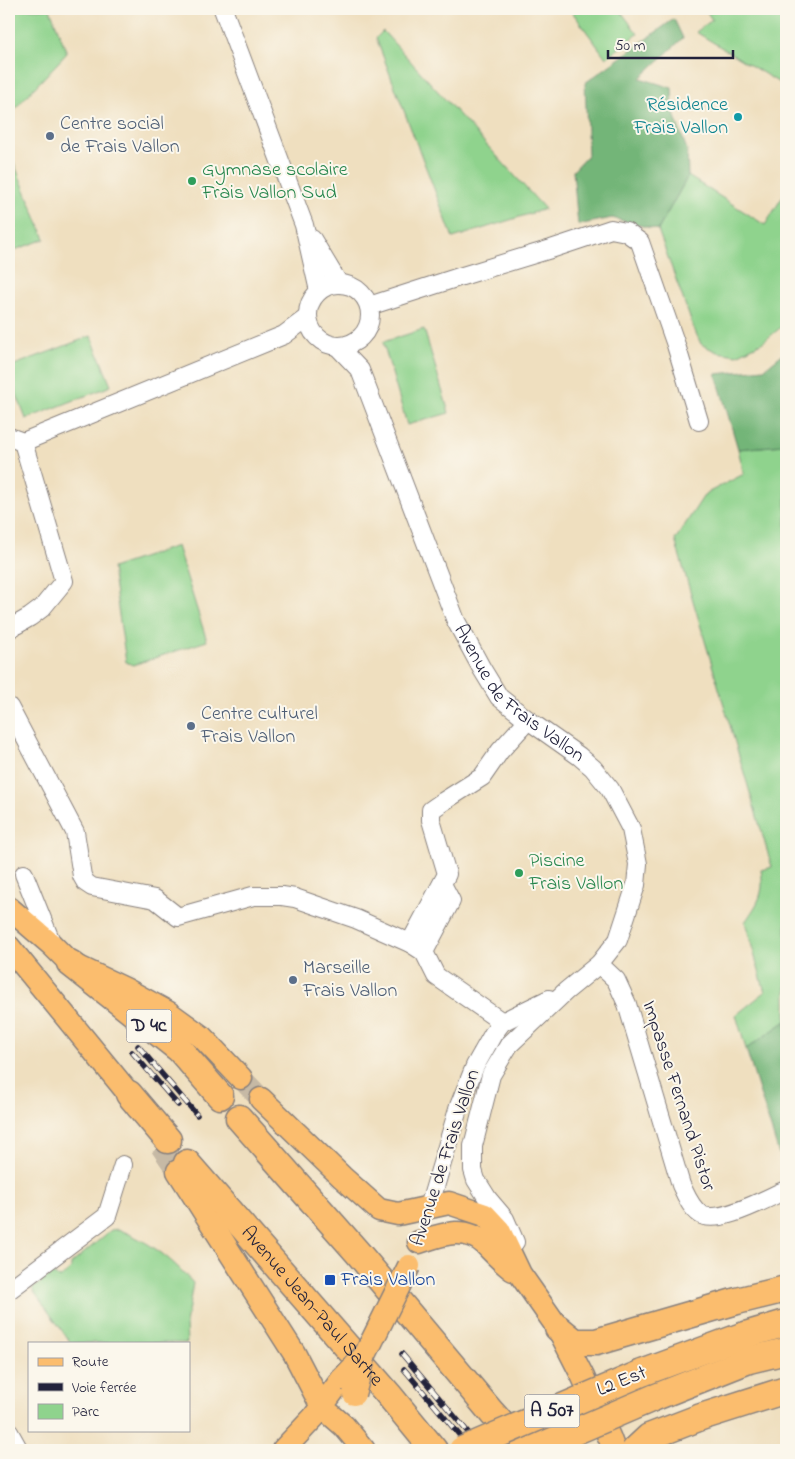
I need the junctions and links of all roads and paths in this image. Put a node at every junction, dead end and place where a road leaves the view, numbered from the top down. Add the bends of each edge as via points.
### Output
1 (222, 9) edge
2 (304, 225) junction
3 (338, 284) junction
4 (319, 291) junction
5 (369, 306) junction
6 (308, 317) junction
7 (284, 335) junction
8 (361, 337) junction
9 (319, 339) junction
10 (337, 346) junction
11 (360, 370) junction
12 (699, 421) dead end
13 (16, 439) edge
14 (9, 629) edge
15 (9, 707) edge
16 (528, 720) junction
17 (9, 910) edge
18 (52, 945) junction
19 (9, 947) edge
20 (417, 947) junction
21 (70, 963) junction
22 (599, 964) junction
23 (566, 991) junction
24 (502, 1022) junction
25 (241, 1078) tunnel mouth
26 (129, 1094) joint
27 (220, 1096) tunnel mouth
28 (261, 1099) tunnel mouth
29 (239, 1118) tunnel mouth
30 (165, 1143) tunnel mouth
31 (122, 1165) dead end
32 (183, 1167) joint
33 (786, 1190) edge
34 (429, 1207) junction
35 (419, 1242) junction
36 (520, 1274) junction
37 (786, 1288) edge
38 (9, 1290) edge
39 (786, 1323) edge
40 (558, 1328) junction
41 (786, 1351) edge
42 (348, 1387) junction
43 (786, 1390) edge
44 (322, 1407) junction
45 (339, 1421) junction
46 (9, 1432) edge
47 (19, 1450) edge
48 (282, 1450) edge
49 (364, 1450) edge
50 (434, 1450) edge
51 (462, 1450) edge
52 (525, 1450) edge
53 (532, 1450) edge
54 (614, 1450) edge
55 (636, 1450) edge

1 - 2 street
2 - 3 street
2 - 4 street
3 - 4 street
3 - 5 street via 350,286 362,294
4 - 6 street via 309,307
5 - 8 street via 367,328
5 - 12 street via 611,229 626,232 640,242
6 - 7 street
6 - 9 street via 310,327
7 - 9 street
7 - 13 street
8 - 10 street
8 - 11 street, Avenue de Frais Vallon
9 - 10 street
10 - 11 street, Avenue de Frais Vallon
11 - 16 street, Avenue de Frais Vallon via 456,621 499,697
13 - 14 street via 64,581 42,608
15 - 20 street via 75,832 82,876 92,887 155,900 178,917 253,896 296,898 356,919
16 - 20 street via 482,777 431,810 447,874
16 - 22 street, Avenue de Frais Vallon via 593,768 610,789 630,828 638,864 636,885 618,940
17 - 18 main road, D 4c
17 - 18 street via 20,901 26,880
18 - 21 main road, D 4c
19 - 26 main road
20 - 24 street via 436,976
21 - 25 main road via 169,1013 202,1037
21 - 27 highway, D 4c via 179,1050
22 - 23 street, Avenue de Frais Vallon
22 - 33 street, Impasse Fernand Pistor via 616,980 627,1004 681,1185 693,1208 701,1215 713,1218 726,1216
23 - 24 street, Avenue de Frais Vallon
23 - 36 street, Avenue de Frais Vallon via 504,1052 491,1075 473,1146 476,1180 505,1218 517,1247
24 - 34 street, Avenue de Frais Vallon via 474,1066
26 - 30 highway
28 - 34 main road via 379,1210 398,1214
29 - 52 highway
31 - 38 street via 107,1216
32 - 44 main road via 294,1353
32 - 50 highway, Avenue Jean-Paul Sartre via 389,1395
34 - 35 main road, Avenue de Frais Vallon
34 - 36 main road via 449,1203 485,1215 499,1230
35 - 36 main road via 443,1235 473,1235
35 - 42 main road, Avenue de Frais Vallon, bridge
36 - 40 main road, Avenue de Frais Vallon
37 - 40 highway via 596,1342 576,1342
39 - 51 highway, L2 Est / A 507, bridge via 642,1373
40 - 54 main road, Avenue de Frais Vallon
41 - 53 highway, L2 Est / A 507, bridge via 749,1360
42 - 44 main road
42 - 45 main road
43 - 55 highway via 649,1437
44 - 45 main road
44 - 48 main road
45 - 49 main road
46 - 47 street

